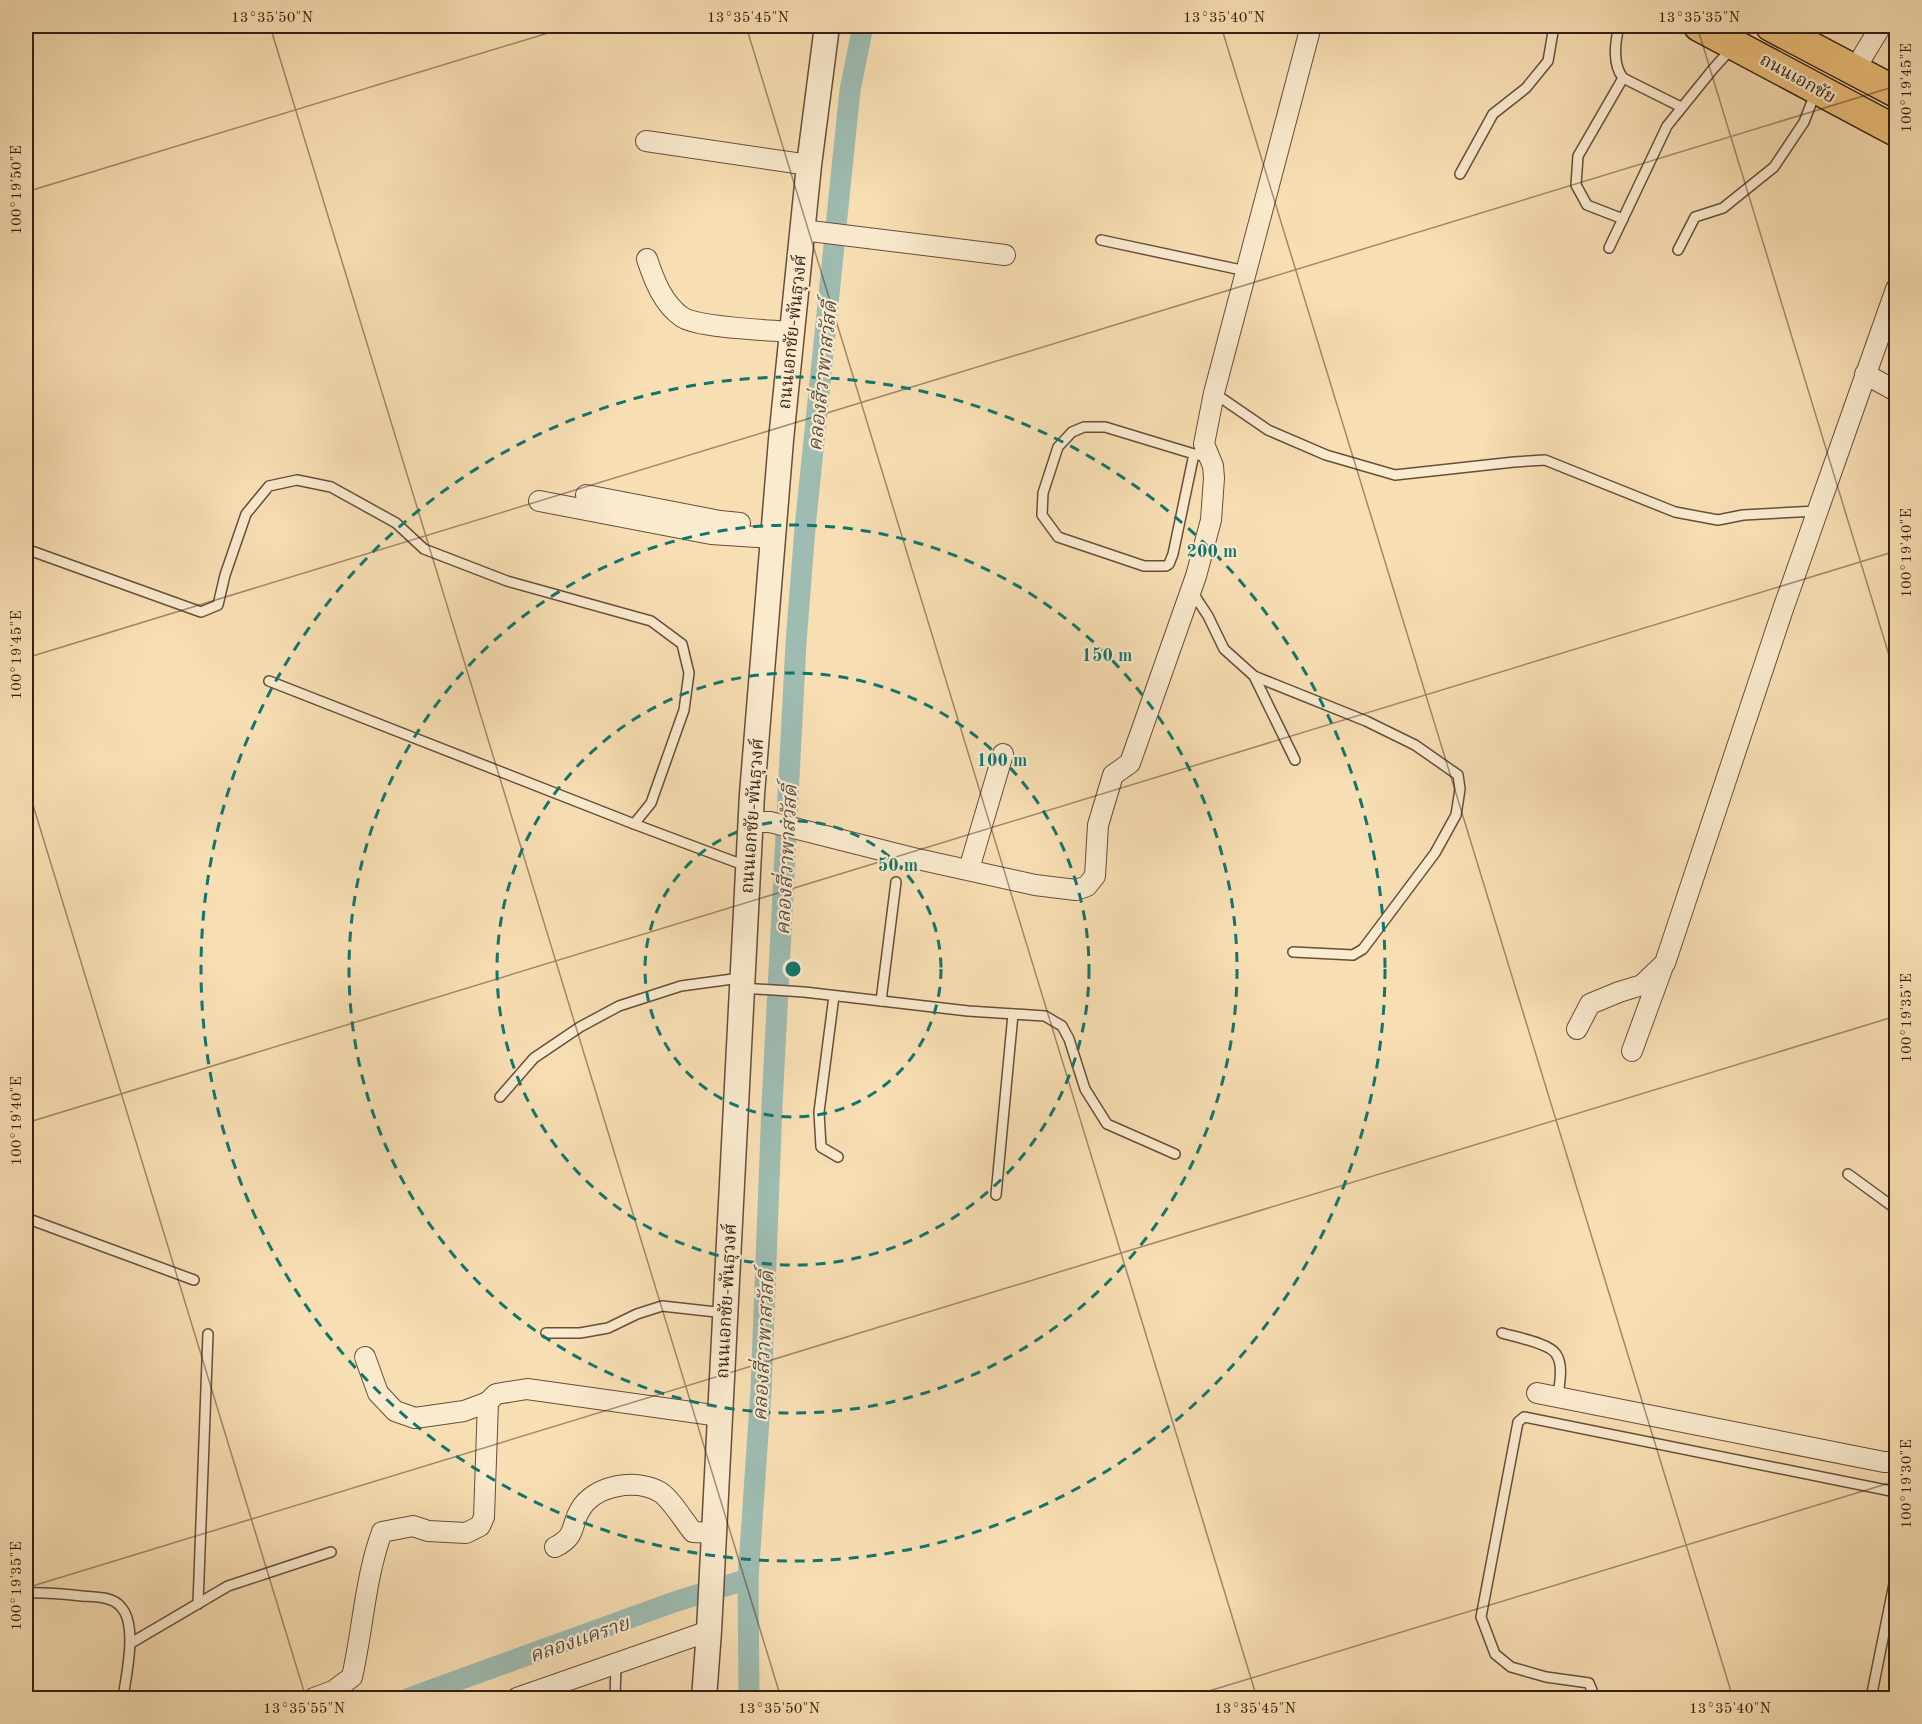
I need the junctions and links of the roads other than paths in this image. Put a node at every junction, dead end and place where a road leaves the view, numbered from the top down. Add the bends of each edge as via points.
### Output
1 (827, 26) edge
2 (1308, 26) edge
3 (1554, 26) edge
4 (1619, 26) edge
5 (1699, 26) edge
6 (1772, 26) edge
7 (1881, 26) edge
8 (1736, 44) junction
9 (1855, 69) junction
10 (1623, 78) junction
11 (1816, 89) junction
12 (1896, 92) edge
13 (1681, 107) junction
14 (1896, 131) edge
15 (645, 141) dead end
16 (809, 165) junction
17 (1460, 174) dead end
18 (1623, 219) junction
19 (812, 231) junction
20 (1101, 240) dead end
21 (1609, 249) dead end
22 (1678, 250) dead end
23 (1005, 255) dead end
24 (648, 259) dead end
25 (1246, 271) junction
26 (1896, 289) edge
27 (792, 332) junction
28 (1865, 374) junction
29 (1896, 391) edge
30 (1214, 393) junction
31 (1201, 455) junction
32 (586, 495) dead end
33 (540, 501) dead end
34 (1817, 511) junction
35 (774, 532) junction
36 (26, 549) edge
37 (1191, 589) junction
38 (1254, 676) junction
39 (269, 681) dead end
40 (1003, 753) dead end
41 (1295, 760) dead end
42 (760, 822) junction
43 (634, 824) junction
44 (748, 867) junction
45 (969, 869) junction
46 (896, 882) dead end
47 (1293, 952) dead end
48 (1665, 963) junction
49 (749, 985) junction
50 (834, 996) junction
51 (881, 1001) junction
52 (1012, 1014) junction
53 (1576, 1029) dead end
54 (1632, 1051) dead end
55 (500, 1097) dead end
56 (1175, 1154) dead end
57 (838, 1157) dead end
58 (1848, 1174) dead end
59 (996, 1196) dead end
60 (1896, 1209) edge
61 (26, 1218) edge
62 (194, 1280) dead end
63 (725, 1313) junction
64 (1502, 1333) dead end
65 (208, 1334) dead end
66 (546, 1334) dead end
67 (365, 1357) dead end
68 (1537, 1393) dead end
69 (1558, 1397) junction
70 (488, 1402) junction
71 (720, 1416) junction
72 (1896, 1462) edge
73 (1896, 1492) edge
74 (714, 1533) junction
75 (555, 1547) dead end
76 (331, 1552) dead end
77 (1896, 1574) edge
78 (26, 1593) edge
79 (198, 1604) junction
80 (710, 1620) junction
81 (131, 1643) junction
82 (616, 1664) junction
83 (123, 1698) edge
84 (314, 1698) edge
85 (517, 1698) edge
86 (615, 1698) edge
87 (704, 1698) edge
88 (1595, 1698) edge
89 (1871, 1698) edge

1 - 16 street, ถนนเอกชัย-พันธุวงศ์
2 - 25 street
3 - 17 lane via 1548,60 1526,88 1493,114
4 - 10 lane via 1615,62
5 - 8 main road, ถนนเอกชัย
6 - 9 main road, ถนนเอกชัย
7 - 9 street
8 - 11 main road, ถนนเอกชัย
8 - 13 lane
9 - 12 main road, ถนนเอกชัย
10 - 13 lane
10 - 18 lane via 1578,156 1576,185 1587,205
11 - 14 main road, ถนนเอกชัย
11 - 22 lane via 1804,122 1774,167 1723,208 1695,217
13 - 18 lane via 1667,126
15 - 16 street
16 - 19 street, ถนนเอกชัย-พันธุวงศ์
18 - 21 lane
19 - 23 street
19 - 27 street, ถนนเอกชัย-พันธุวงศ์
20 - 25 lane
24 - 27 street via 656,286 683,318 703,324
25 - 30 street
26 - 28 street
27 - 35 street, ถนนเอกชัย-พันธุวงศ์
28 - 29 street
28 - 34 street
30 - 31 street
30 - 34 lane via 1268,430 1326,455 1395,475 1545,460 1676,513 1718,520
31 - 31 lane via 1105,427 1084,427 1072,432 1058,447 1043,493 1042,515 1058,537 1144,566 1166,566 1173,554
31 - 37 street via 1213,466 1211,520
32 - 35 street
33 - 35 street via 711,534
34 - 48 street
35 - 42 street, ถนนเอกชัย-พันธุวงศ์
36 - 43 lane via 201,612 218,605 246,514 269,486 297,480 330,486 396,523 424,549 507,581 651,621 682,644 689,673 684,710 651,803
37 - 38 lane via 1224,649
37 - 45 street via 1131,763 1113,775 1098,825 1095,876 1087,886 1076,890
38 - 41 lane
38 - 47 lane via 1415,745 1458,775 1460,789 1456,815 1435,853 1363,949 1353,956
39 - 43 lane
40 - 45 street
42 - 44 street, ถนนเอกชัย-พันธุวงศ์
42 - 45 street
43 - 44 lane
44 - 49 street, ถนนเอกชัย-พันธุวงศ์
46 - 51 lane
48 - 53 street via 1642,985 1590,1004
48 - 54 street
49 - 50 lane
49 - 55 lane via 681,986 619,1006 534,1058
49 - 63 street, ถนนเอกชัย-พันธุวงศ์
50 - 51 lane
50 - 57 lane via 819,1112 821,1147
51 - 52 lane
52 - 56 lane via 1045,1016 1062,1026 1085,1089 1107,1124
52 - 59 lane
58 - 60 lane
61 - 62 lane
63 - 66 lane via 662,1306 608,1328
63 - 71 street, ถนนเอกชัย-พันธุวงศ์
64 - 69 lane via 1548,1347 1557,1354
65 - 79 lane
67 - 70 street via 378,1393 395,1411 415,1419 464,1411
68 - 69 street
69 - 72 street
70 - 71 street via 496,1394 527,1389
70 - 84 street via 484,1517 480,1526 466,1533 413,1526 382,1532 375,1551 352,1677 333,1691
71 - 74 street, ถนนเอกชัย-พันธุวงศ์
73 - 88 lane via 1524,1417 1518,1422 1481,1617 1495,1654 1511,1667 1589,1683
74 - 75 street via 693,1532 662,1493 644,1486 623,1485 594,1494 580,1510 574,1530
74 - 80 street, ถนนเอกชัย-พันธุวงศ์
76 - 79 lane via 228,1586
77 - 89 lane
78 - 81 lane via 106,1598 121,1606
79 - 81 lane
80 - 82 street
80 - 87 street, ถนนเอกชัย-พันธุวงศ์
81 - 83 lane
82 - 85 street
82 - 86 lane

